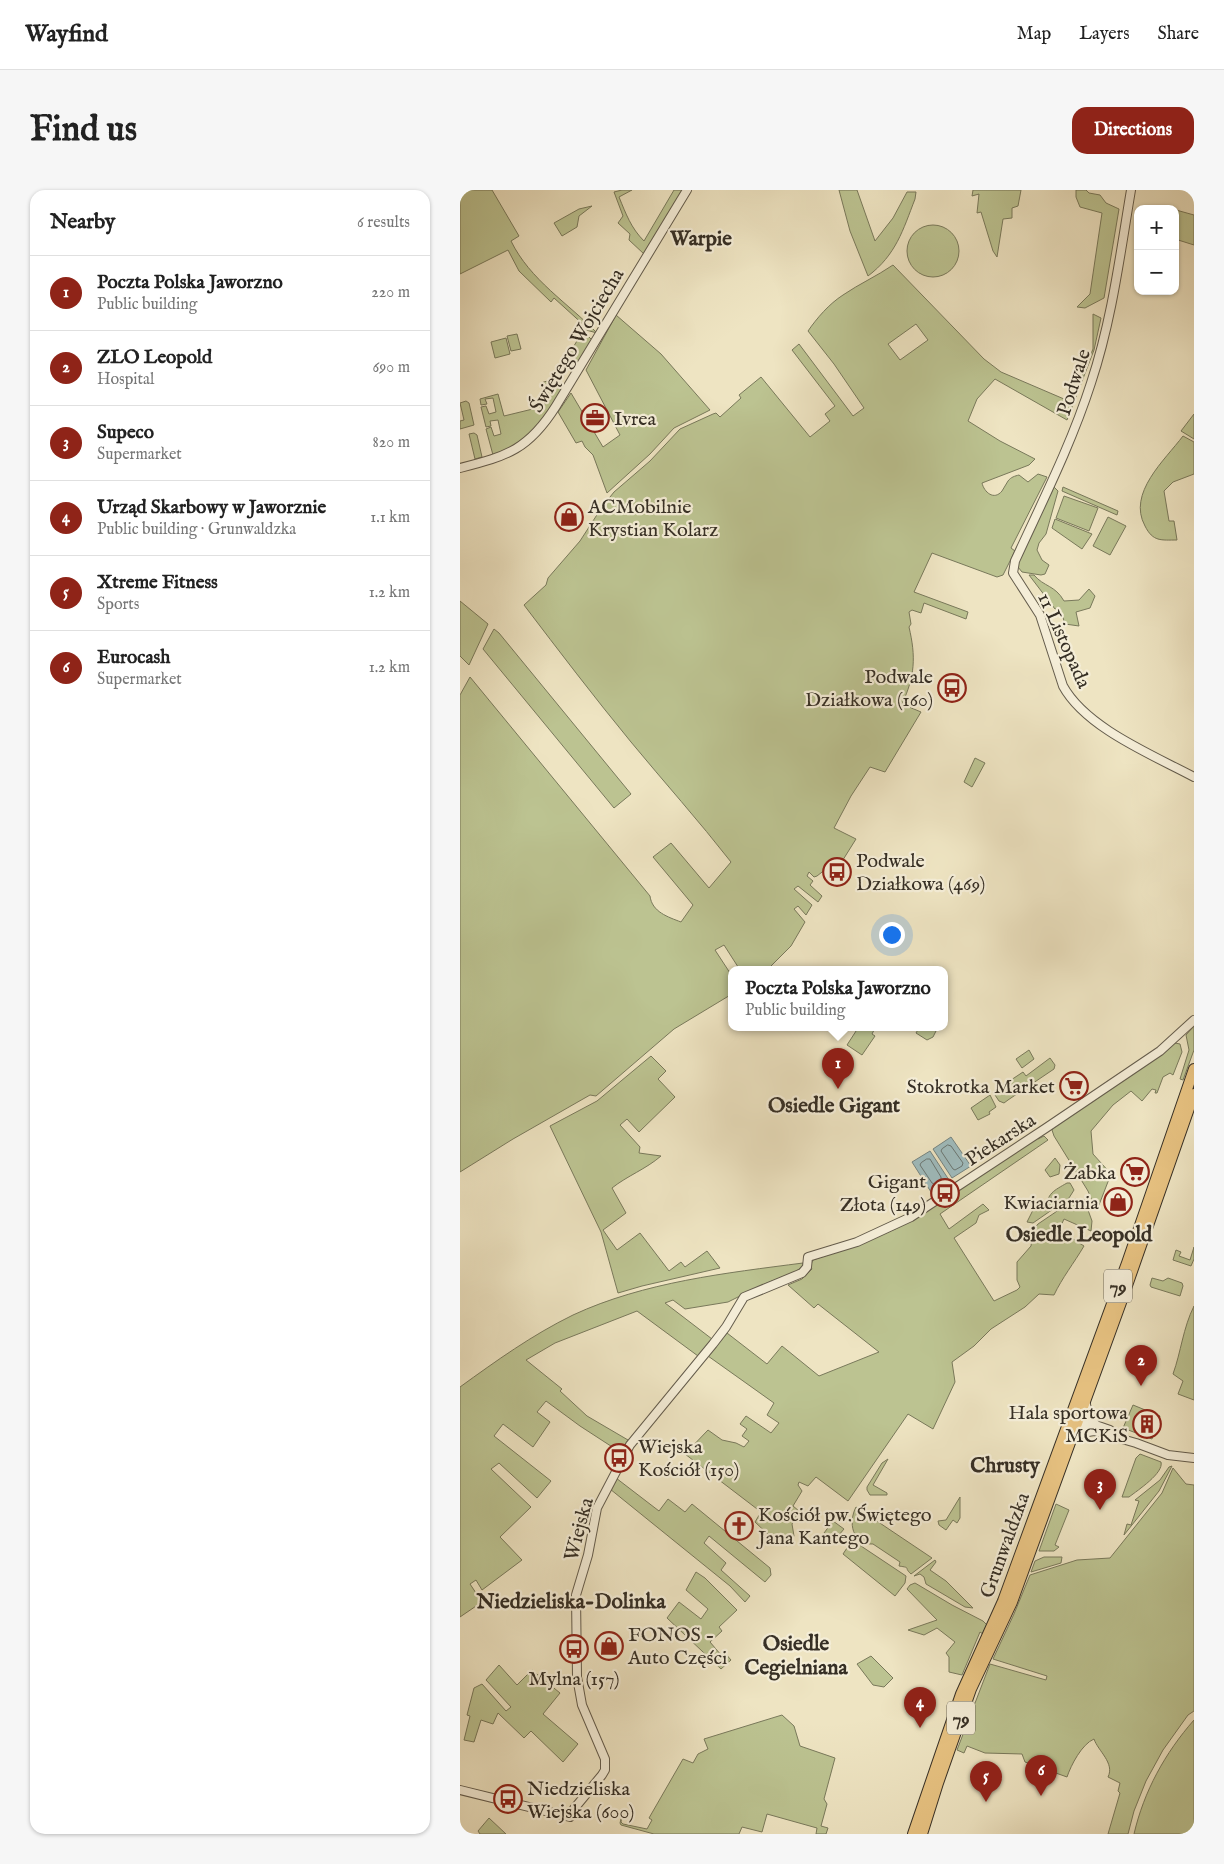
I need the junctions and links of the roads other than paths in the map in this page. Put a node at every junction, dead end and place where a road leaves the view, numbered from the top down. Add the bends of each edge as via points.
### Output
1 (687, 190) edge
2 (1131, 190) edge
3 (460, 468) edge
4 (1014, 573) joint
5 (1194, 777) edge
6 (1194, 1020) edge
7 (1194, 1069) edge
8 (1194, 1094) edge
9 (808, 1257) joint
10 (1085, 1401) junction
11 (1072, 1420) junction
12 (1095, 1428) junction
13 (1071, 1440) junction
14 (1194, 1458) edge
15 (460, 1790) edge
16 (913, 1834) edge
17 (922, 1834) edge

1 - 3 street, Świętego Wojciecha via 540,430 505,455
2 - 4 street, Podwale via 1113,300 1094,376 1064,457 1014,561
4 - 5 street, 11 Listopada via 1040,615 1069,695 1116,735
6 - 9 street, Piekarska via 1160,1051 921,1211 868,1238
7 - 11 main road, Grunwaldzka / 79
8 - 10 main road, Grunwaldzka / 79
9 - 15 street, Wiejska via 807,1267 802,1272 751,1292 740,1302 713,1344 630,1445 597,1508 588,1555 577,1589 576,1662 582,1705 606,1765 602,1776 570,1817
10 - 11 main road, Grunwaldzka / 79
10 - 12 street
11 - 12 street
11 - 13 main road, Grunwaldzka / 79
11 - 16 main road, Grunwaldzka / 79 via 1003,1601 961,1694
12 - 13 street
12 - 14 street via 1171,1456
13 - 17 main road, Grunwaldzka / 79 via 1012,1602 971,1689

